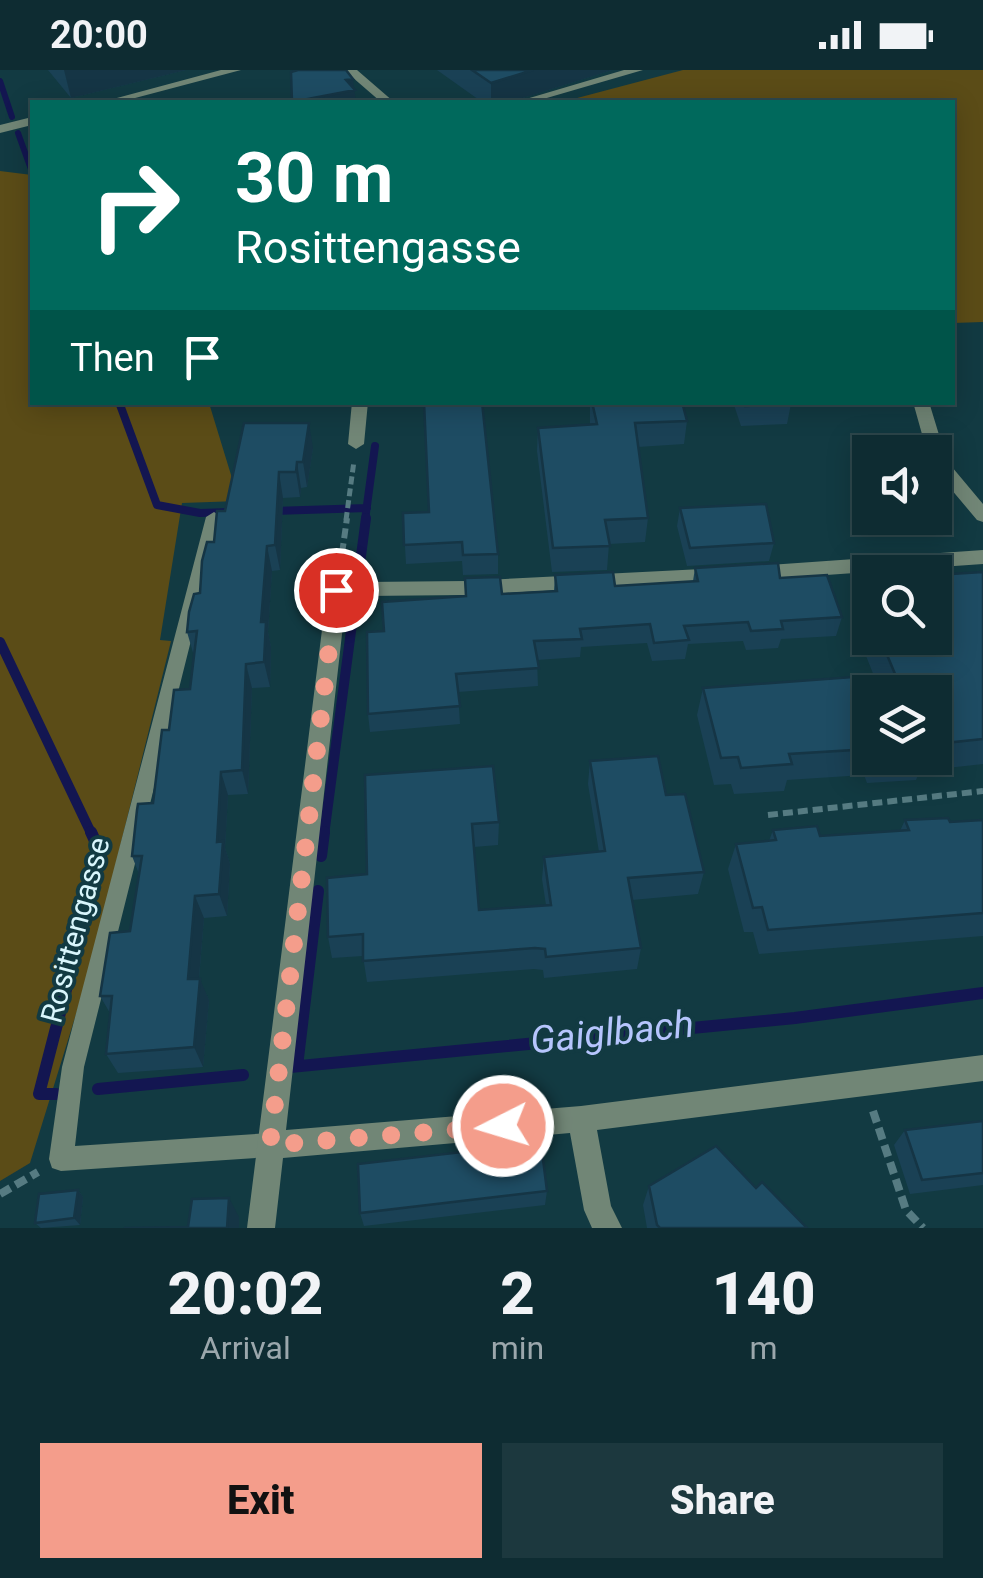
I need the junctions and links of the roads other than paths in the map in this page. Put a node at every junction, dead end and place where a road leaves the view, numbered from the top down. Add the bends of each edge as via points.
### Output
1 (235, 70) edge
2 (350, 70) edge
3 (637, 70) edge
4 (610, 73) edge
5 (116, 100) edge
6 (386, 100) edge
7 (528, 100) edge
8 (30, 122) edge
9 (0, 129) edge
10 (360, 405) edge
11 (922, 405) edge
12 (356, 444) road end
13 (214, 516) edge
14 (983, 516) edge
15 (983, 557) edge
16 (365, 589) dead end
17 (336, 590) road end
18 (983, 1068) edge
19 (581, 1119) junction
20 (270, 1145) junction
21 (261, 1228) edge
22 (608, 1228) edge

1 - 5 street
2 - 6 street
3 - 4 street
4 - 7 street
8 - 9 street
10 - 12 street
11 - 14 street via 939,462
13 - 20 lane, Rosittengasse via 73,1066 61,1159
15 - 16 street
17 - 20 street
18 - 19 street
19 - 20 street
19 - 22 street via 598,1210
20 - 21 street

